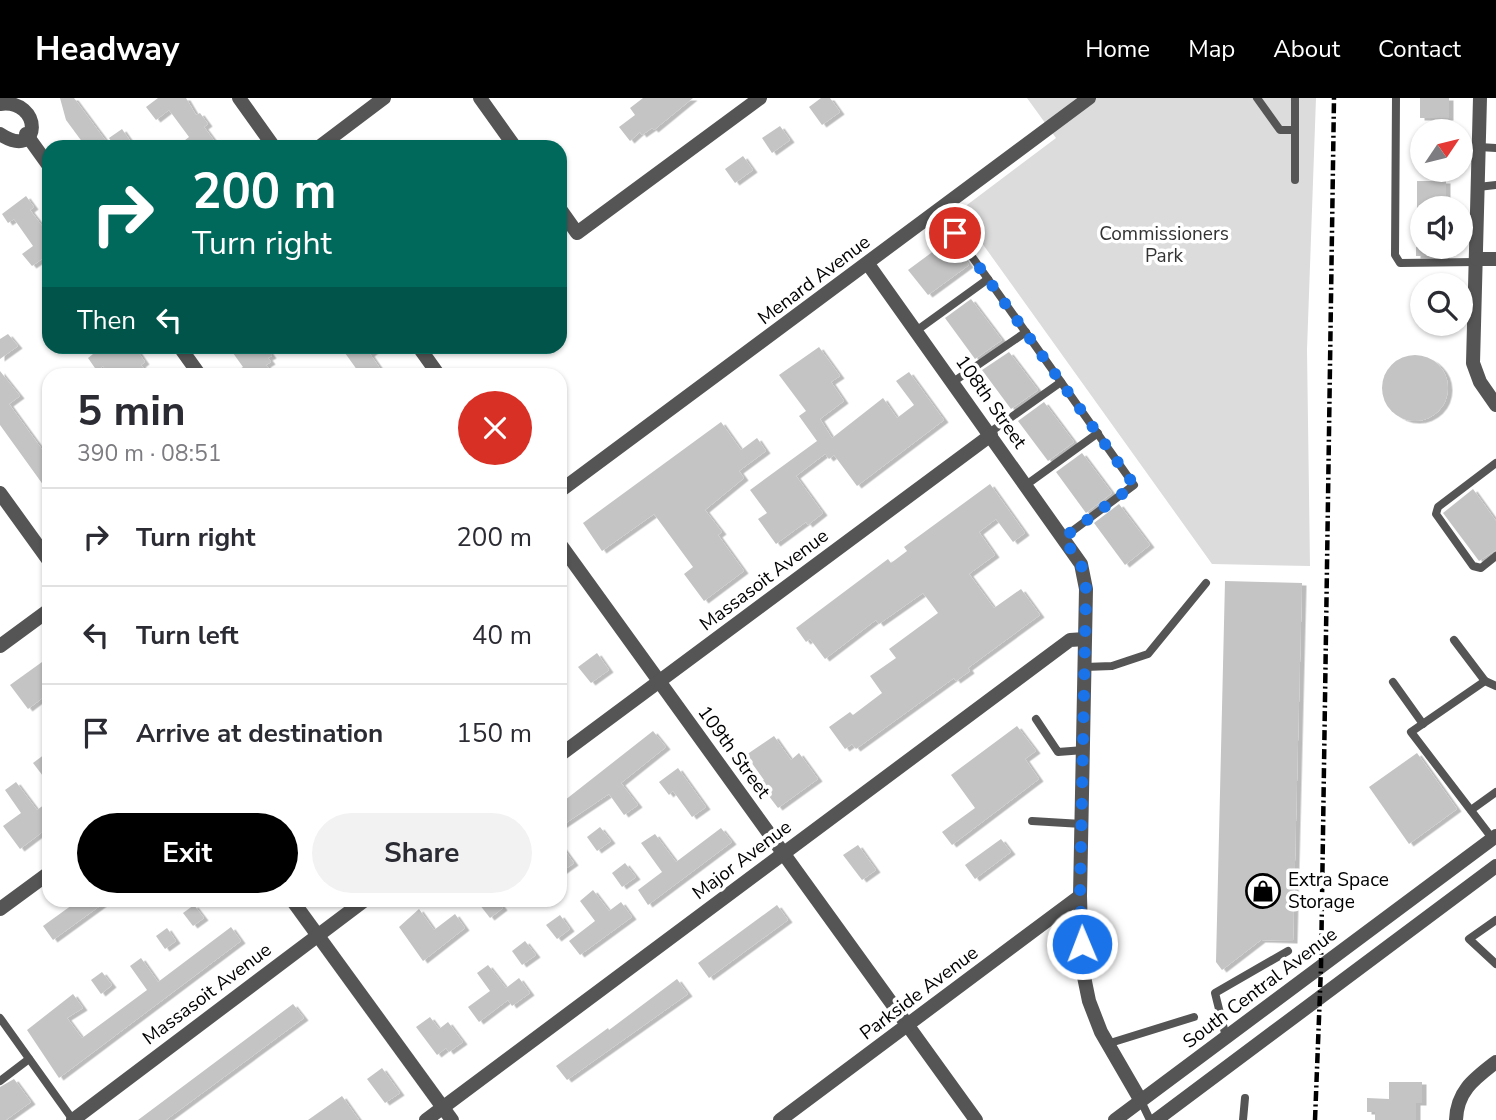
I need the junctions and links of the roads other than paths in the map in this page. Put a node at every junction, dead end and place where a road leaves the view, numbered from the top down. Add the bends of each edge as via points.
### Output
1 (239, 98) edge
2 (384, 98) edge
3 (480, 98) edge
4 (760, 98) edge
5 (1089, 98) edge
6 (1257, 98) edge
7 (1295, 98) edge
8 (1396, 98) edge
9 (1480, 98) edge
10 (0, 104) edge
11 (1295, 130) junction
12 (0, 134) edge
13 (26, 134) junction
14 (269, 140) edge
15 (328, 140) edge
16 (510, 140) edge
17 (1479, 147) junction
18 (1496, 148) edge
19 (42, 156) edge
20 (1295, 180) dead end
21 (1496, 185) edge
22 (1478, 187) junction
23 (939, 211) junction
24 (567, 219) edge
25 (1496, 259) edge
26 (1477, 260) junction
27 (868, 264) junction
28 (988, 279) junction
29 (916, 331) junction
30 (1026, 332) junction
31 (953, 382) junction
32 (1061, 382) junction
33 (1496, 404) edge
34 (1098, 433) junction
35 (990, 434) junction
36 (1493, 466) edge
37 (1496, 477) edge
38 (1026, 485) junction
39 (567, 486) edge
40 (0, 493) edge
41 (1063, 538) junction
42 (42, 551) edge
43 (567, 554) edge
44 (1496, 556) edge
45 (1206, 583) dead end
46 (42, 615) edge
47 (1085, 639) junction
48 (1454, 640) dead end
49 (0, 646) edge
50 (1084, 667) junction
51 (659, 681) junction
52 (1485, 681) junction
53 (1392, 682) dead end
54 (1496, 687) edge
55 (1036, 719) dead end
56 (1423, 724) junction
57 (567, 750) edge
58 (1084, 750) junction
59 (1496, 792) edge
60 (1471, 810) junction
61 (1032, 821) dead end
62 (1082, 824) junction
63 (1494, 837) edge
64 (783, 853) junction
65 (1496, 866) edge
66 (42, 878) edge
67 (1080, 896) junction
68 (297, 907) edge
69 (356, 907) edge
70 (0, 909) edge
71 (1496, 920) edge
72 (318, 935) junction
73 (1288, 951) dead end
74 (1496, 964) edge
75 (1194, 1017) dead end
76 (0, 1018) edge
77 (908, 1026) junction
78 (1226, 1037) junction
79 (1107, 1044) junction
80 (29, 1059) junction
81 (1496, 1062) edge
82 (0, 1080) edge
83 (1245, 1098) dead end
84 (1141, 1101) junction
85 (443, 1107) junction
86 (73, 1120) edge
87 (426, 1120) edge
88 (452, 1120) edge
89 (780, 1120) edge
90 (976, 1120) edge
91 (1115, 1120) edge
92 (1150, 1120) edge
93 (1156, 1120) edge
94 (1243, 1120) edge
95 (1456, 1120) edge

1 - 14 street
2 - 15 street
3 - 16 street
4 - 24 street via 577,233
5 - 23 street, Menard Avenue
6 - 11 lane via 1280,130
7 - 11 lane
8 - 26 lane via 1395,255 1400,263
9 - 17 street
10 - 13 street via 16,99 27,104 33,123
11 - 20 lane
12 - 13 street via 14,139
13 - 19 street
17 - 18 lane
17 - 22 street
21 - 22 lane
22 - 26 street
23 - 27 street, Menard Avenue
23 - 28 lane
25 - 26 street
26 - 33 street via 1473,363
27 - 29 street, 108th Street
27 - 39 street, Menard Avenue
28 - 29 lane
28 - 30 lane
29 - 31 street, 108th Street
30 - 31 lane
30 - 32 lane
31 - 35 street, 108th Street
32 - 34 lane
32 - 35 lane
34 - 38 lane
34 - 41 lane via 1134,485
35 - 38 street, 108th Street
35 - 51 street, Massasoit Avenue
36 - 37 lane
36 - 44 lane via 1437,507 1436,514 1473,566 1481,568
38 - 41 street, 108th Street
40 - 42 street
41 - 47 street, 108th Street via 1081,564 1086,589
43 - 51 street, 109th Street
45 - 50 lane via 1148,653 1112,666
46 - 49 street
47 - 50 street
47 - 64 street, Major Avenue via 1070,640
48 - 52 lane
50 - 58 street
51 - 57 street, Massasoit Avenue
51 - 64 street, 109th Street
52 - 54 lane
52 - 56 lane
53 - 56 lane
55 - 58 lane via 1058,752
56 - 60 lane via 1411,732
58 - 62 street
59 - 60 lane
60 - 63 lane
61 - 62 lane
62 - 67 street
63 - 78 street, South Central Avenue
64 - 77 street, 109th Street
64 - 85 street, Major Avenue
65 - 93 street
66 - 70 street
67 - 77 street, Parkside Avenue
67 - 79 street via 1082,967 1089,1001
68 - 72 street
69 - 72 street, Massasoit Avenue
71 - 74 lane via 1469,939
72 - 85 street
72 - 86 street, Massasoit Avenue
73 - 78 lane via 1215,993
75 - 79 lane
76 - 80 lane
77 - 89 street, Parkside Avenue
77 - 90 street, 109th Street
78 - 84 street, South Central Avenue
79 - 84 street
80 - 82 lane
80 - 86 lane
81 - 95 street via 1461,1094
83 - 94 lane
84 - 91 street, South Central Avenue
84 - 92 lane
85 - 87 street, Major Avenue
85 - 88 street

